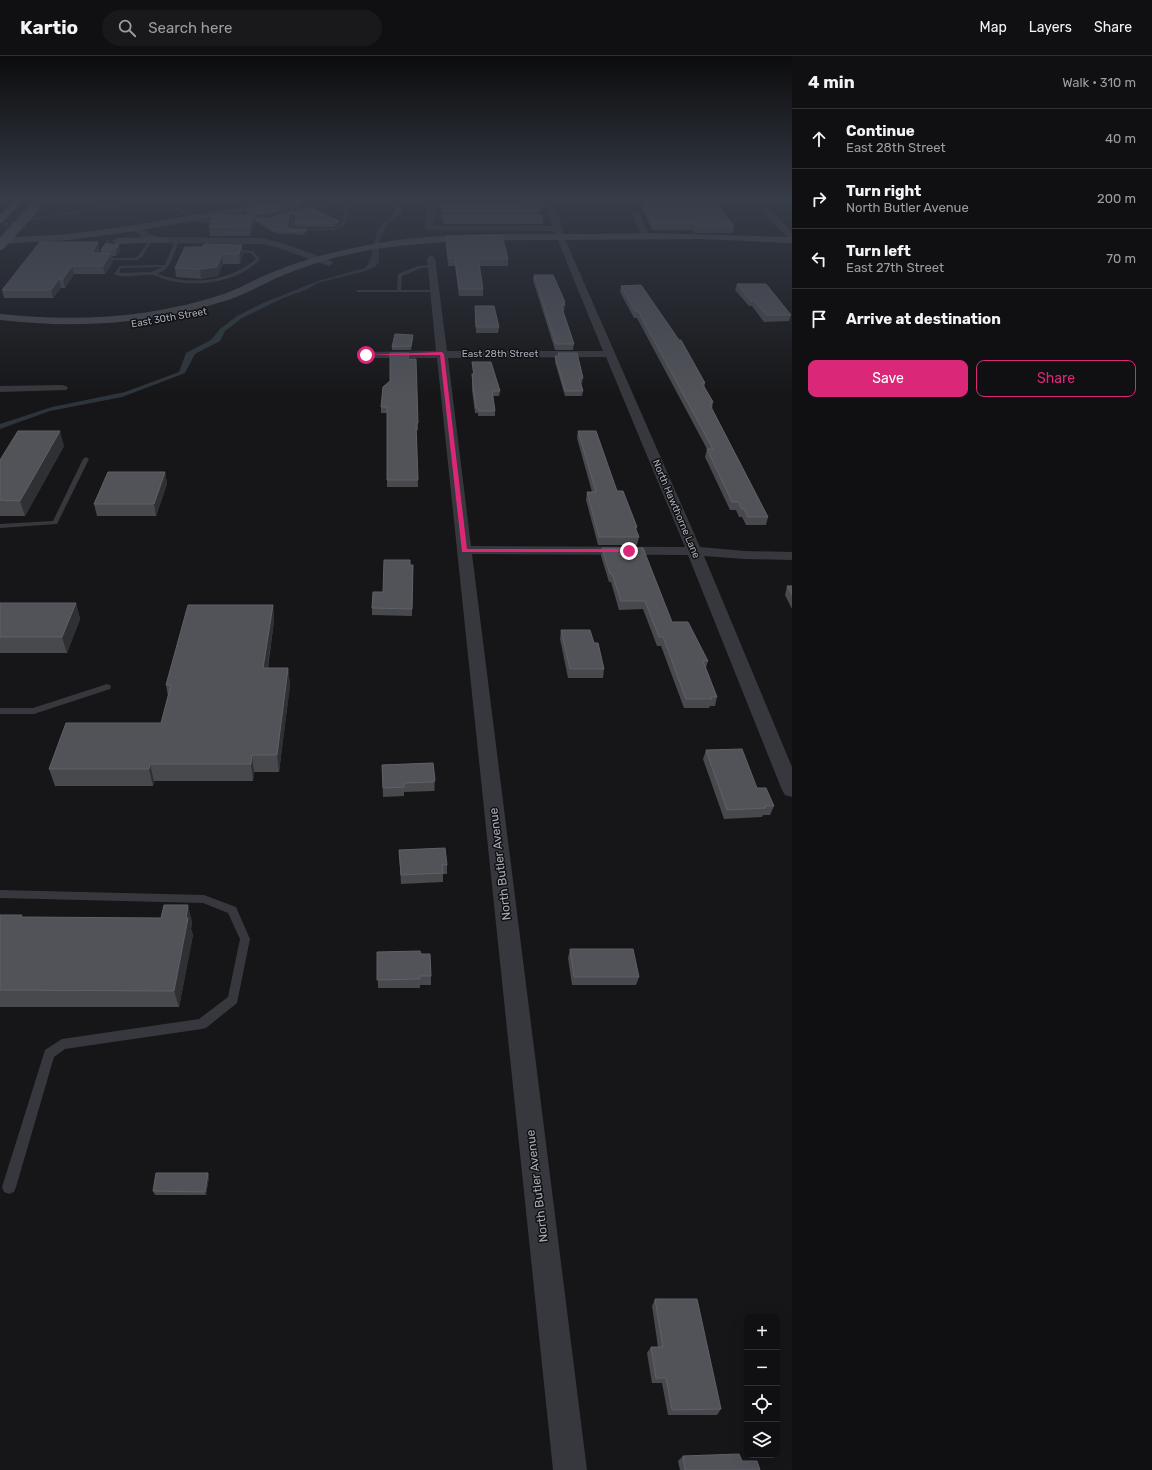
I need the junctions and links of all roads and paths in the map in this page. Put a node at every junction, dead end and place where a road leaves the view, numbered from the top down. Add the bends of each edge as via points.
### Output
1 (252, 265) edge
2 (307, 265) edge
3 (315, 265) edge
4 (425, 265) edge
5 (432, 265) edge
6 (572, 265) edge
7 (166, 266) joint
8 (154, 274) junction
9 (358, 291) dead end
10 (399, 291) junction
11 (435, 291) junction
12 (0, 317) edge
13 (0, 326) edge
14 (442, 354) junction
15 (609, 354) junction
16 (366, 355) dead end
17 (62, 388) dead end
18 (0, 389) edge
19 (86, 459) dead end
20 (0, 526) edge
21 (464, 550) junction
22 (694, 551) junction
23 (792, 556) edge
24 (108, 687) dead end
25 (0, 711) edge
26 (792, 790) edge
27 (0, 894) edge
28 (9, 1187) dead end
29 (570, 1470) edge

1 - 8 lane via 226,278 210,281 171,280
2 - 12 main road, East 30th Street via 280,272 230,296 168,312 82,321
3 - 13 main road, East 30th Street via 238,302 185,316 102,327 47,329
4 - 10 lane via 400,275
5 - 11 street, North Butler Avenue
6 - 15 street, North Hawthorne Lane
7 - 8 lane
7 - 8 lane via 120,267 116,274
9 - 10 lane
10 - 11 lane
11 - 14 street, North Butler Avenue
14 - 15 street, East 28th Street
14 - 16 street, East 28th Street
14 - 21 street, North Butler Avenue
15 - 22 street, North Hawthorne Lane
17 - 18 street
19 - 20 lane via 55,523
21 - 22 street
21 - 29 street, North Butler Avenue
22 - 23 street
22 - 26 street, North Hawthorne Lane
24 - 25 lane via 34,711
27 - 28 lane via 204,899 232,910 245,939 233,1000 202,1024 62,1044 49,1054

